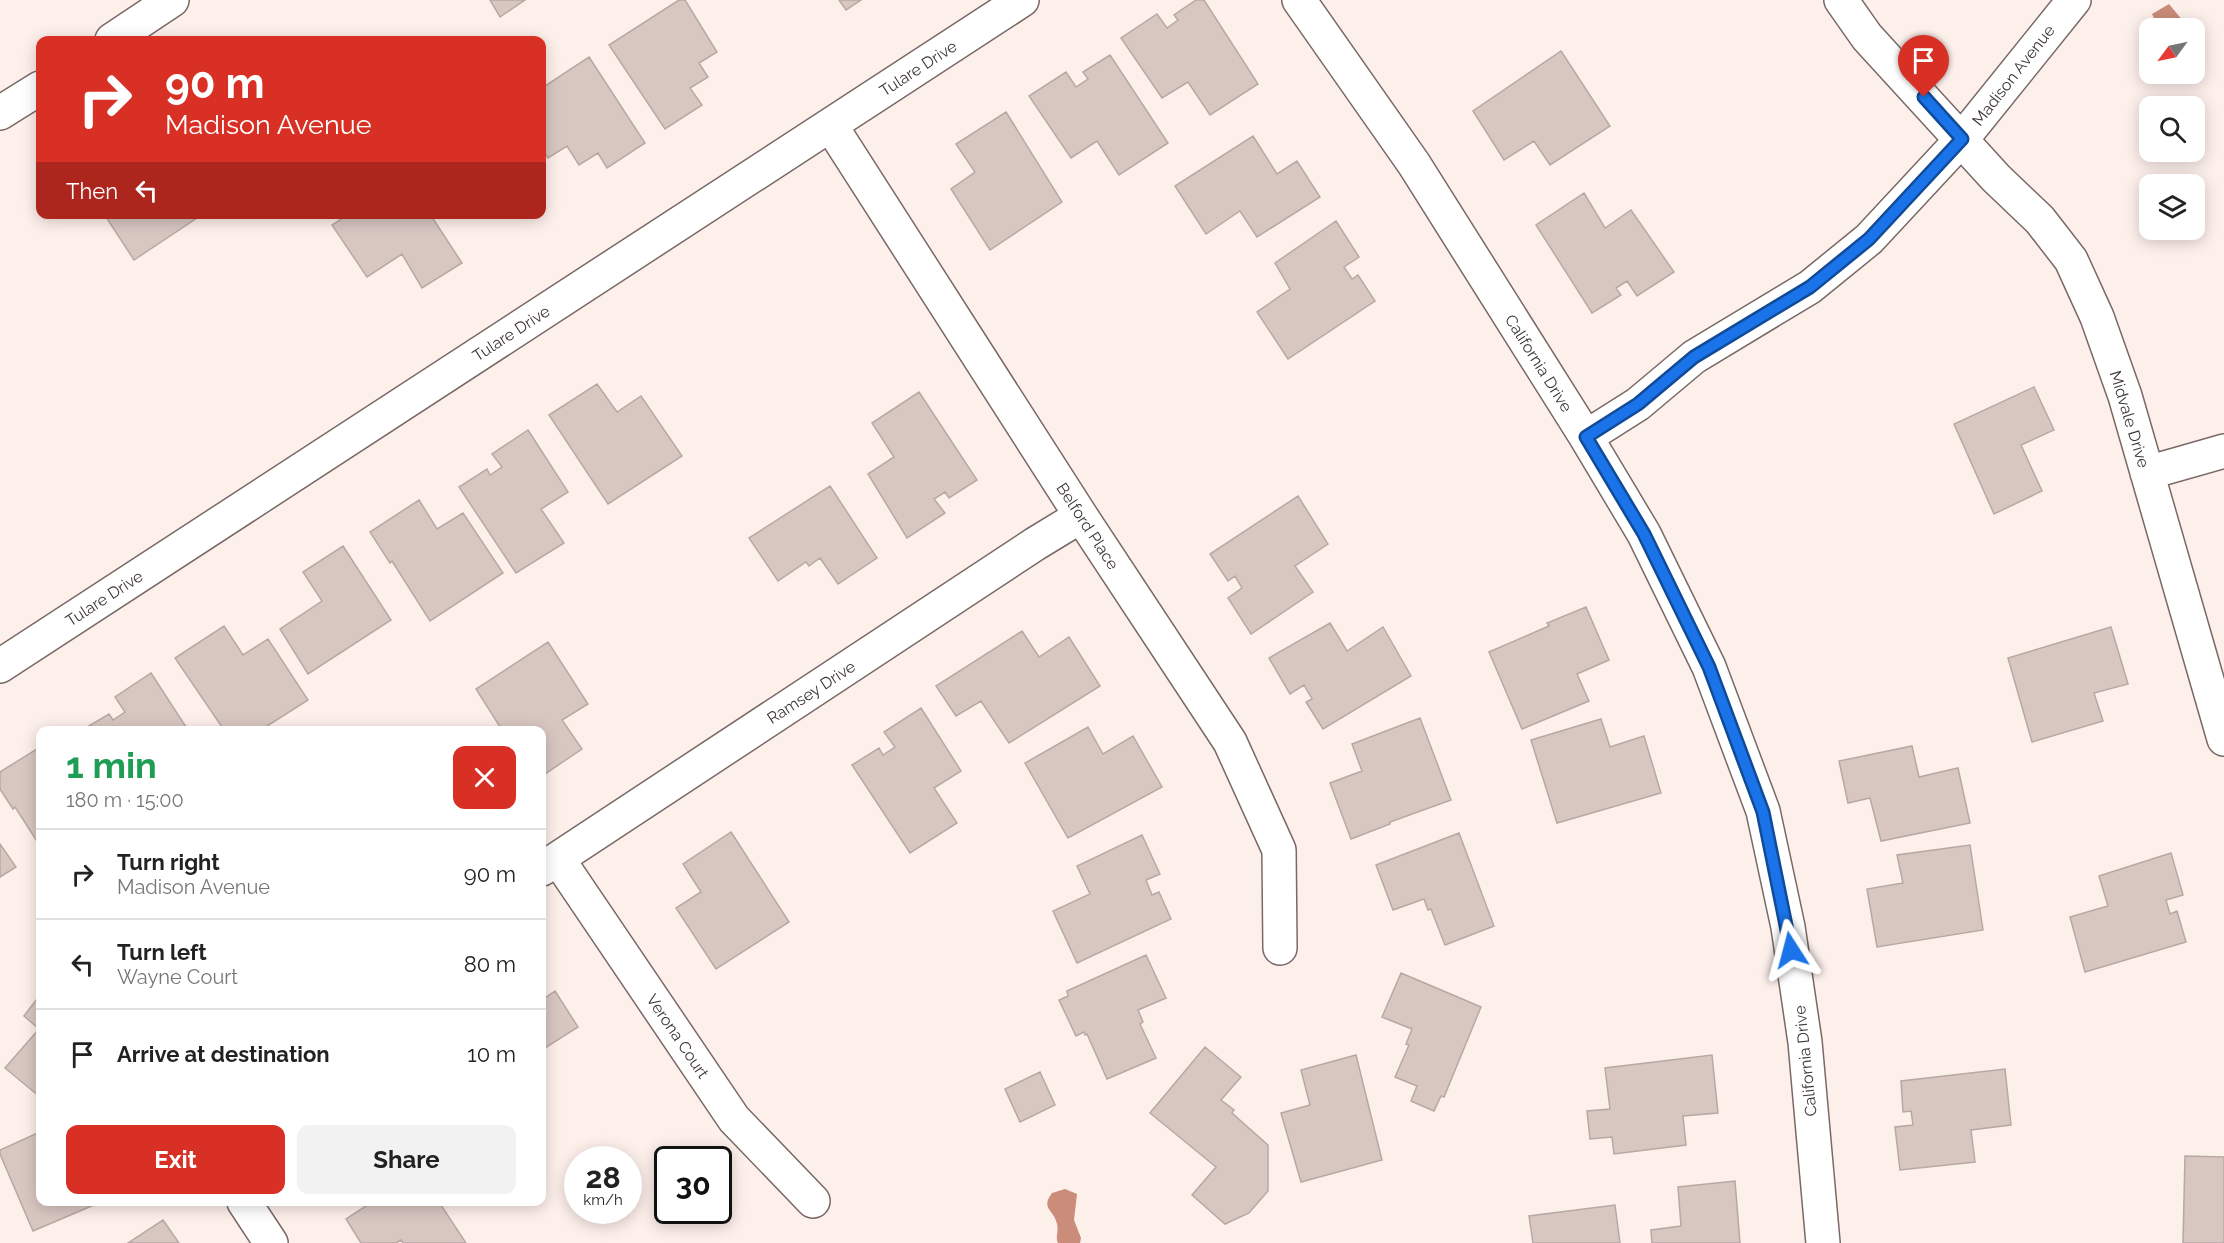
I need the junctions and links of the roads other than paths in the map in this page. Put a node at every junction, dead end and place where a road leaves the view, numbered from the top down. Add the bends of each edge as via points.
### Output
1 (172, 0) edge
2 (1022, 0) edge
3 (1299, 0) edge
4 (1841, 0) edge
5 (2074, 0) edge
6 (118, 36) edge
7 (36, 90) edge
8 (0, 113) edge
9 (831, 126) junction
10 (1962, 139) junction
11 (1586, 437) junction
12 (2224, 451) edge
13 (2147, 473) junction
14 (1081, 516) junction
15 (0, 666) edge
16 (2224, 739) edge
17 (550, 864) edge
18 (1280, 948) dead end
19 (813, 1202) dead end
20 (247, 1206) edge
21 (271, 1243) edge
22 (1823, 1243) edge

1 - 6 street
2 - 9 street, Tulare Drive
3 - 11 street, California Drive via 1414,164
4 - 10 street, Midvale Drive via 1867,37
5 - 10 street, Madison Avenue
7 - 8 street
9 - 14 street, Belford Place
9 - 15 street, Tulare Drive
10 - 11 street, Madison Avenue via 1869,239 1810,287 1694,357 1638,404
10 - 13 street, Midvale Drive via 2040,220 2071,260 2097,316
11 - 22 street, California Drive via 1644,534 1709,667 1763,812 1788,927 1805,1042
12 - 13 street
13 - 16 street, Midvale Drive
14 - 17 street, Ramsey Drive
14 - 18 street, Belford Place via 1230,742 1279,850
17 - 19 street, Verona Court via 734,1119
20 - 21 street

